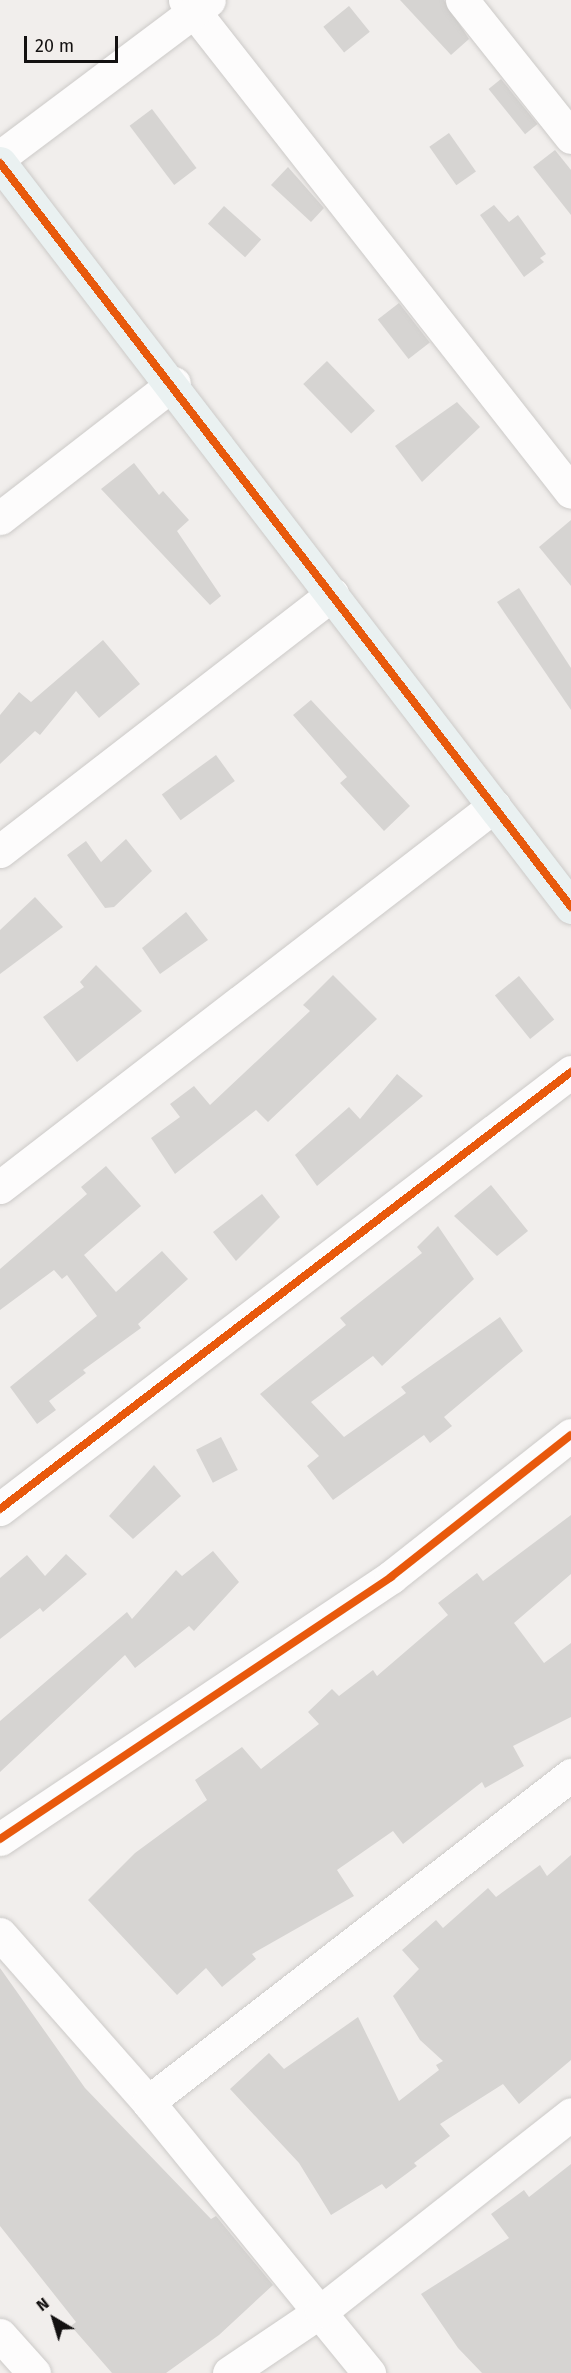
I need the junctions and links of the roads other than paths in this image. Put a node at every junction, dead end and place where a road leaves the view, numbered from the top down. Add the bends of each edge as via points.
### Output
1 (462, 0) edge
2 (196, 4) edge
3 (571, 137) edge
4 (0, 158) edge
5 (0, 163) edge
6 (174, 384) junction
7 (571, 492) edge
8 (0, 519) edge
9 (332, 594) junction
10 (494, 806) junction
11 (0, 851) edge
12 (571, 907) edge
13 (571, 1072) edge
14 (0, 1187) edge
15 (571, 1435) edge
16 (0, 1509) edge
17 (571, 1775) edge
18 (0, 1839) edge
19 (0, 1934) edge
20 (148, 2102) junction
21 (571, 2114) edge
22 (321, 2311) junction
23 (0, 2335) edge
24 (34, 2373) edge
25 (229, 2373) edge
26 (369, 2373) edge

1 - 3 street
2 - 4 street
2 - 7 street
5 - 6 street
6 - 8 street
6 - 9 street
9 - 10 street
9 - 11 street
10 - 12 street
10 - 14 street
13 - 16 street
15 - 18 street via 391,1577
17 - 20 street
19 - 20 street
20 - 22 street
21 - 22 street
22 - 25 street
22 - 26 street
23 - 24 street

